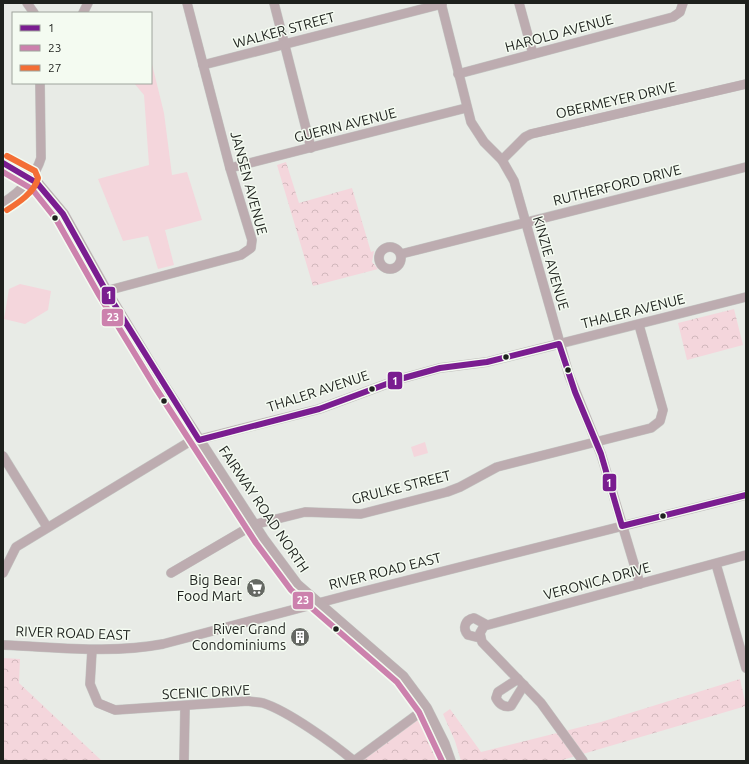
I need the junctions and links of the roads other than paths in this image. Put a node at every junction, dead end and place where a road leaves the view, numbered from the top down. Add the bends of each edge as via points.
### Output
1 (27, 3) edge
2 (88, 3) edge
3 (187, 3) edge
4 (274, 3) edge
5 (520, 3) edge
6 (683, 3) edge
7 (442, 4) edge
8 (33, 12) edge
9 (84, 12) edge
10 (285, 44) junction
11 (533, 54) junction
12 (203, 65) junction
13 (458, 74) junction
14 (40, 84) edge
15 (746, 84) edge
16 (466, 108) junction
17 (311, 148) junction
18 (502, 160) junction
19 (3, 163) edge
20 (746, 167) edge
21 (230, 168) junction
22 (30, 178) junction
23 (3, 203) edge
24 (524, 223) junction
25 (401, 254) dead end
26 (106, 291) junction
27 (746, 297) edge
28 (639, 325) junction
29 (560, 344) junction
30 (199, 440) junction
31 (596, 441) junction
32 (3, 456) edge
33 (746, 495) edge
34 (253, 525) junction
35 (622, 526) junction
36 (47, 527) junction
37 (746, 555) edge
38 (716, 564) junction
39 (3, 573) edge
40 (171, 573) dead end
41 (640, 584) junction
42 (320, 603) junction
43 (485, 624) junction
44 (480, 638) junction
45 (3, 645) edge
46 (92, 650) junction
47 (746, 668) edge
48 (185, 707) junction
49 (426, 708) junction
50 (184, 761) edge
51 (354, 761) edge
52 (450, 761) edge
53 (583, 761) edge

1 - 8 street
2 - 9 street
3 - 12 street, JANSEN AVENUE
4 - 10 street
5 - 11 street
6 - 11 street, HAROLD AVENUE via 680,12 673,16
7 - 10 street, WALKER STREET
7 - 13 street, KINZIE AVENUE
10 - 12 street, WALKER STREET
10 - 17 street
11 - 13 street, HAROLD AVENUE
12 - 21 street, JANSEN AVENUE
13 - 16 street, KINZIE AVENUE
14 - 22 street via 41,158
15 - 18 street, OBERMEYER DRIVE via 531,134 525,136
16 - 17 street, GUERIN AVENUE
16 - 18 street, KINZIE AVENUE via 477,134
17 - 21 street, GUERIN AVENUE
18 - 24 street, KINZIE AVENUE via 514,181
19 - 22 main road, FAIRWAY ROAD NORTH
20 - 24 street, RUTHERFORD DRIVE
21 - 26 street, JANSEN AVENUE via 252,240 251,248 247,252
22 - 23 street via 14,196
22 - 26 main road, FAIRWAY ROAD NORTH via 44,190 63,214
24 - 25 street, RUTHERFORD DRIVE
24 - 29 street, KINZIE AVENUE
26 - 30 main road, FAIRWAY ROAD NORTH
27 - 28 street, THALER AVENUE
28 - 29 street, THALER AVENUE
28 - 31 street, GRULKE STREET via 663,404 662,416 651,428
29 - 30 street, THALER AVENUE via 487,362 440,368 400,379 319,409
29 - 31 street, KINZIE AVENUE via 575,392
30 - 34 main road, FAIRWAY ROAD NORTH
30 - 36 street, THALER AVENUE via 184,444
31 - 34 street, GRULKE STREET via 497,467 446,492 361,514 305,512
31 - 35 street, KINZIE AVENUE
32 - 36 street
33 - 35 street, RIVER ROAD EAST
34 - 40 street, GRULKE STREET
34 - 42 main road, FAIRWAY ROAD NORTH via 297,584
35 - 41 street, KINZIE AVENUE
35 - 42 street, RIVER ROAD EAST
36 - 39 street, THALER AVENUE via 16,547
37 - 38 street, VERONICA DRIVE
38 - 41 street, VERONICA DRIVE
38 - 47 street
41 - 43 street, VERONICA DRIVE
42 - 46 street, RIVER ROAD EAST via 164,644 134,650
42 - 49 main road, FAIRWAY ROAD NORTH via 403,677
43 - 44 street
43 - 44 street, VERONICA DRIVE via 474,618 468,620 465,626 468,635
44 - 53 street, VERONICA DRIVE via 541,703
45 - 46 street, RIVER ROAD EAST
46 - 48 street, SCENIC DRIVE via 90,684 98,703 115,710
48 - 50 street
48 - 51 street, SCENIC DRIVE via 262,703 279,710
49 - 51 street
49 - 52 main road, FAIRWAY ROAD NORTH

